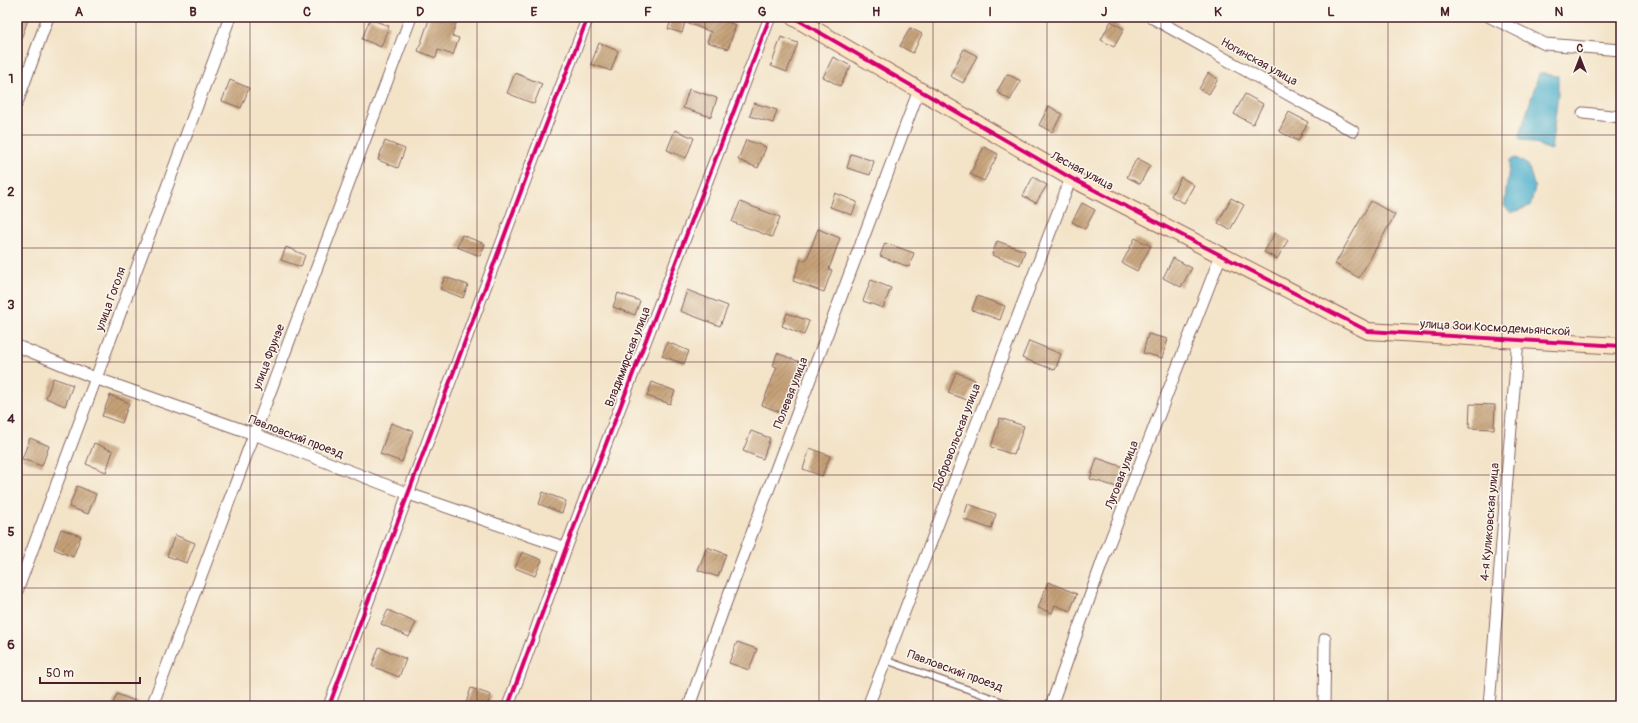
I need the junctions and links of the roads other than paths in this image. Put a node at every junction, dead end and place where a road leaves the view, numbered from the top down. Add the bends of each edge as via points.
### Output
1 (48, 17) edge
2 (230, 17) edge
3 (411, 17) edge
4 (588, 17) edge
5 (770, 17) edge
6 (793, 17) edge
7 (1151, 17) edge
8 (1490, 17) edge
9 (1621, 50) edge
10 (919, 90) junction
11 (17, 102) edge
12 (1583, 113) dead end
13 (1621, 117) edge
14 (1353, 131) dead end
15 (1071, 178) junction
16 (1221, 255) junction
17 (1368, 331) joint
18 (1518, 339) junction
19 (17, 346) edge
20 (1621, 346) edge
21 (95, 378) junction
22 (254, 434) junction
23 (409, 494) junction
24 (566, 548) junction
25 (17, 591) edge
26 (1325, 639) dead end
27 (885, 660) junction
28 (152, 706) edge
29 (329, 706) edge
30 (508, 706) edge
31 (689, 706) edge
32 (868, 706) edge
33 (1016, 706) edge
34 (1051, 706) edge
35 (1324, 706) edge
36 (1489, 706) edge

1 - 11 street
2 - 21 street, улица Гоголя
3 - 22 street, улица Фрунзе
4 - 23 street
5 - 24 street, Владимирская улица
6 - 10 street, Лесная улица
7 - 14 street, Ногинская улица
8 - 9 street via 1545,44
10 - 15 street, Лесная улица
10 - 31 street, Полевая улица
12 - 13 street
15 - 16 street, Лесная улица
15 - 27 street, Добровольская улица
16 - 17 street, Лесная улица
16 - 34 street, Луговая улица via 1105,554
17 - 18 street, улица Зои Космодемьянской
18 - 20 street, улица Зои Космодемьянской
18 - 36 street, 4-я Куликовская улица
19 - 21 street, Павловский проезд
21 - 22 street, Павловский проезд
21 - 25 street, улица Гоголя
22 - 23 street, Павловский проезд
22 - 28 street, улица Фрунзе
23 - 24 street, Павловский проезд
23 - 29 street
24 - 30 street, Владимирская улица
26 - 35 street
27 - 32 street, Добровольская улица
27 - 33 lane, Павловский проезд

